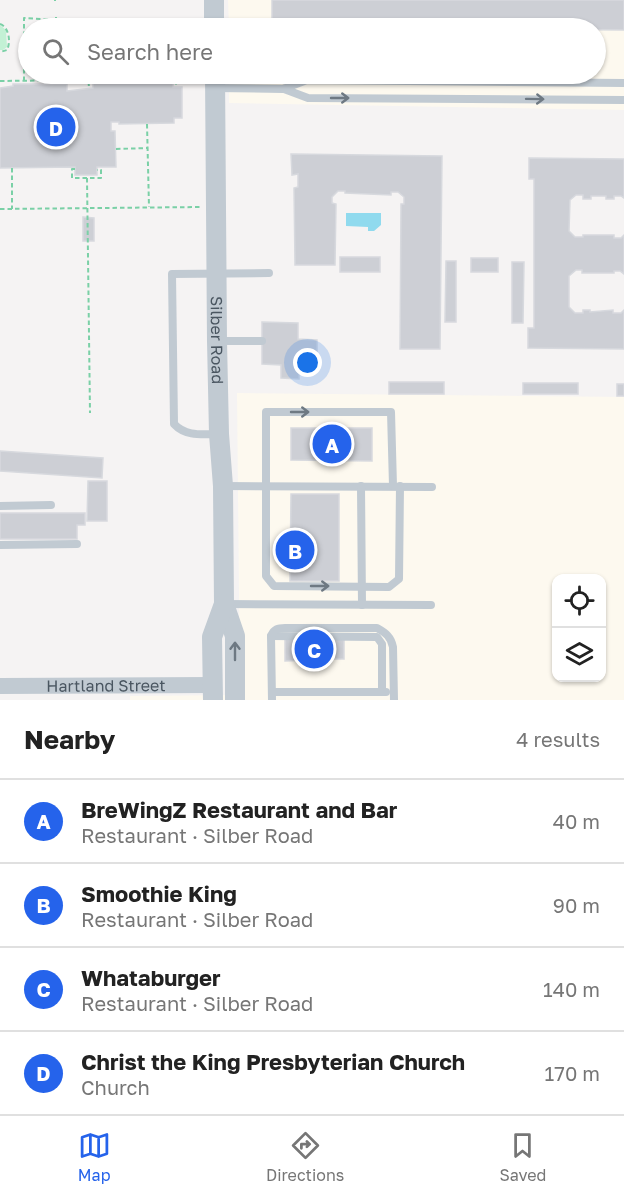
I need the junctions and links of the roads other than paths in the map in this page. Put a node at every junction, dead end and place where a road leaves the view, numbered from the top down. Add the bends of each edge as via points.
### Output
1 (214, 0) edge
2 (214, 18) edge
3 (215, 84) edge
4 (241, 84) edge
5 (297, 84) edge
6 (510, 84) edge
7 (582, 84) edge
8 (606, 84) edge
9 (624, 84) edge
10 (284, 89) junction
11 (509, 99) junction
12 (582, 100) junction
13 (624, 100) edge
14 (217, 273) junction
15 (269, 273) dead end
16 (218, 341) junction
17 (261, 342) dead end
18 (219, 434) junction
19 (266, 485) junction
20 (223, 486) junction
21 (361, 486) junction
22 (397, 486) junction
23 (432, 487) dead end
24 (51, 505) dead end
25 (0, 506) edge
26 (77, 544) dead end
27 (0, 545) edge
28 (362, 587) junction
29 (224, 604) junction
30 (362, 605) junction
31 (431, 605) dead end
32 (271, 636) junction
33 (0, 686) edge
34 (213, 692) edge
35 (382, 692) junction
36 (272, 696) edge
37 (394, 696) edge
38 (236, 700) edge

1 - 2 street
3 - 14 street, Silber Road
4 - 10 lane
5 - 10 lane
6 - 11 lane
7 - 12 lane
8 - 9 lane
10 -> 11 lane via 308,98
11 -> 12 lane
12 - 13 lane
14 - 15 lane
14 - 16 street, Silber Road
14 - 18 lane via 172,274 172,416 174,424 189,434
16 - 17 lane
16 - 18 street, Silber Road
18 - 20 street, Silber Road
19 - 20 lane
19 - 21 lane
19 -> 22 lane via 266,412 391,412
19 -> 28 lane via 266,576 274,586
20 - 29 street, Silber Road
21 - 22 lane
21 - 28 lane
22 - 23 lane
22 - 28 lane via 399,579 389,587
24 - 25 lane
26 - 27 lane
28 - 30 lane
29 - 30 lane
29 - 34 street, Silber Road via 212,637
38 -> 29 street, Silber Road via 235,636
30 - 31 lane
32 - 35 lane via 376,637 382,644
32 - 36 lane
32 - 37 lane via 279,628 378,628 392,640
33 - 34 street, Hartland Street
35 - 36 lane
35 - 37 lane

